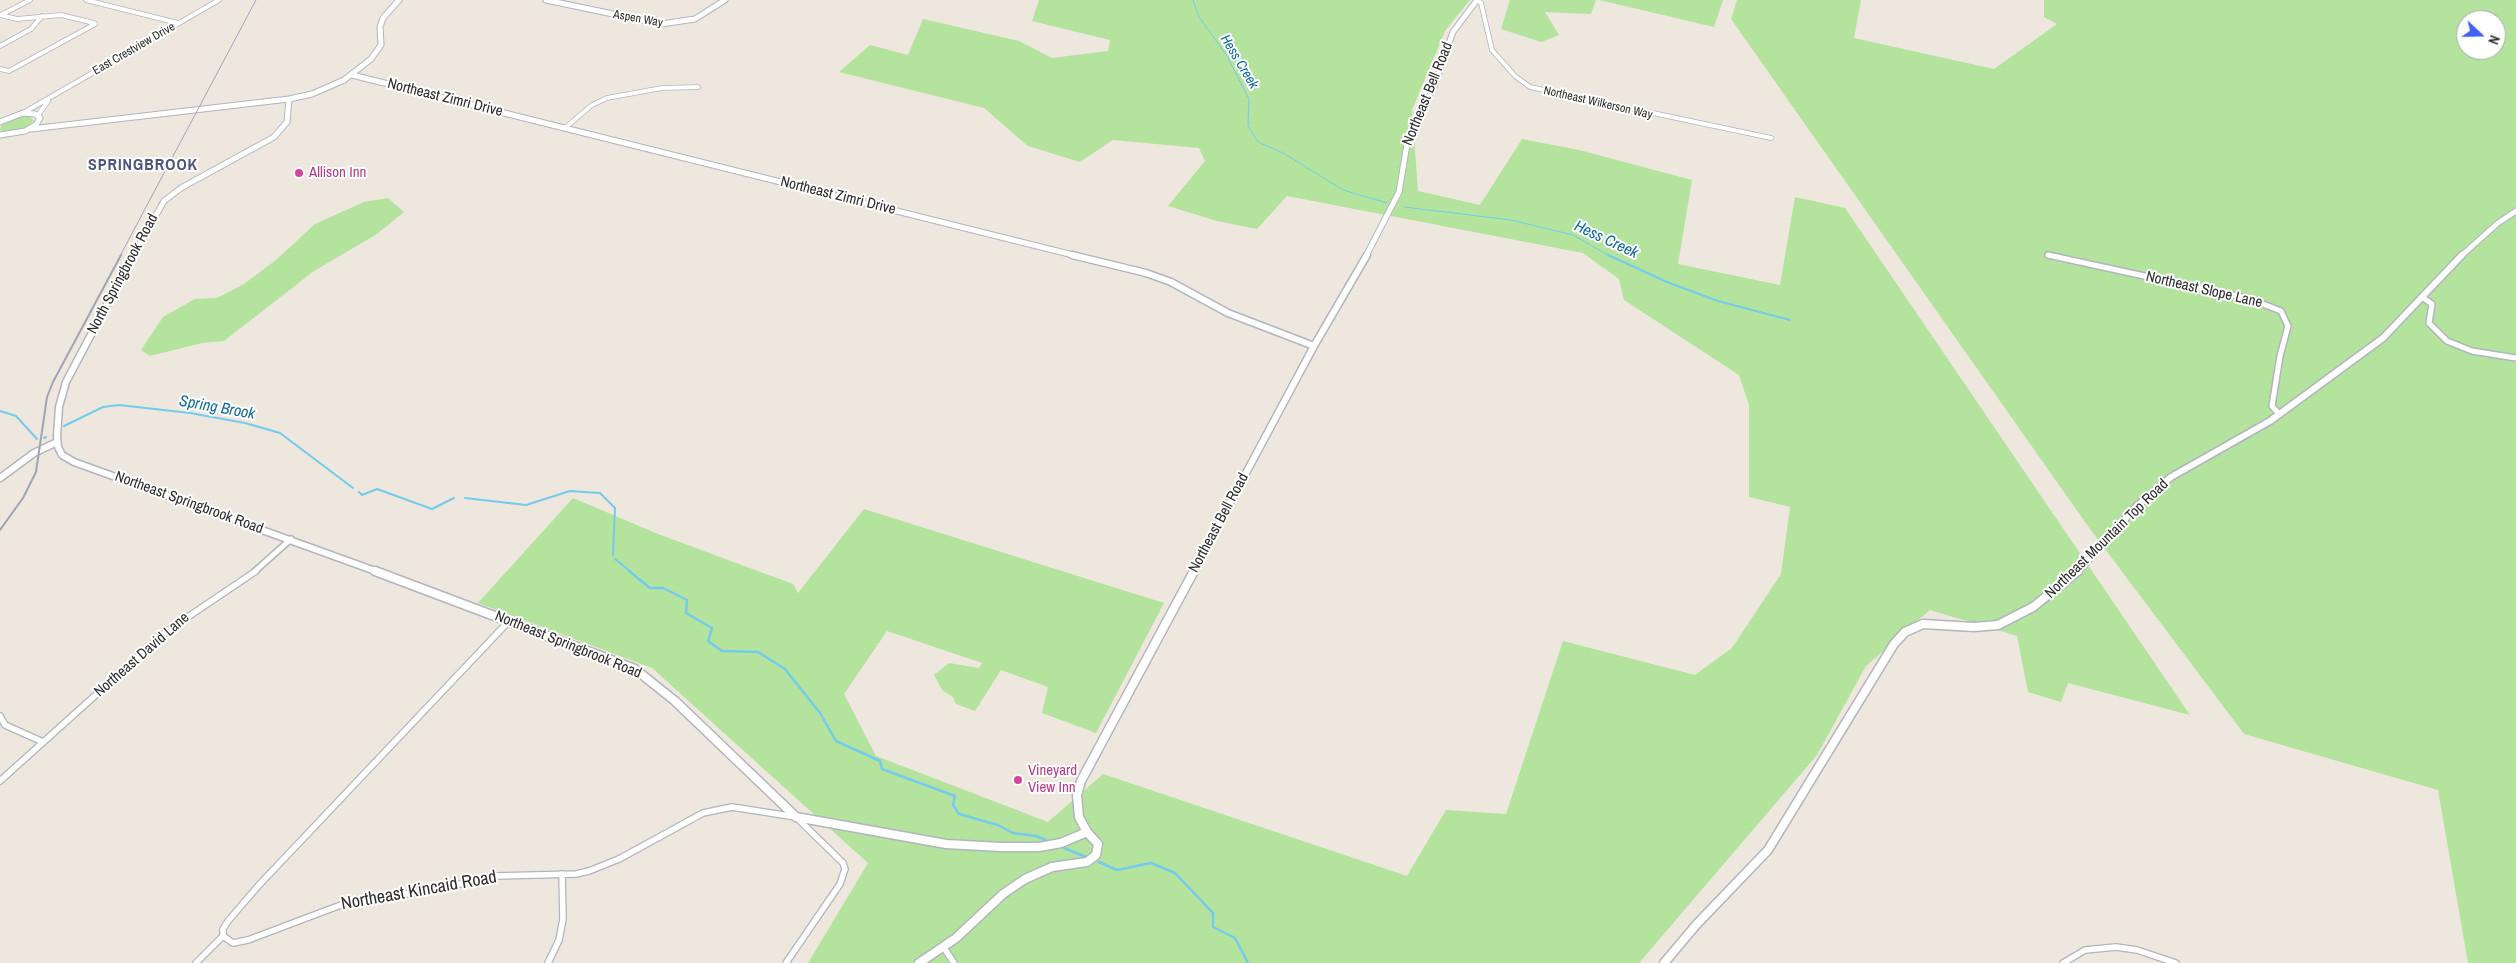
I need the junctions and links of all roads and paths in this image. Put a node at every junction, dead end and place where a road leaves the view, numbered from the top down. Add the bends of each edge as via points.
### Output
1 (30, 0) edge
2 (86, 0) edge
3 (219, 0) edge
4 (399, 0) edge
5 (546, 0) edge
6 (725, 0) edge
7 (1478, 0) edge
8 (0, 15) edge
9 (42, 16) junction
10 (178, 24) junction
11 (0, 46) edge
12 (0, 69) edge
13 (352, 75) junction
14 (698, 87) dead end
15 (50, 99) junction
16 (289, 99) junction
17 (24, 113) junction
18 (39, 117) junction
19 (122, 118) junction
20 (2, 120) edge
21 (564, 128) junction
22 (31, 129) junction
23 (2, 136) edge
24 (1771, 138) dead end
25 (2516, 211) edge
26 (2048, 255) dead end
27 (2422, 297) junction
28 (1314, 346) junction
29 (2516, 358) edge
30 (2279, 414) junction
31 (57, 442) junction
32 (0, 478) edge
33 (291, 539) junction
34 (510, 621) junction
35 (0, 716) edge
36 (43, 742) junction
37 (0, 781) edge
38 (796, 817) junction
39 (1087, 832) junction
40 (562, 874) junction
41 (223, 936) junction
42 (944, 948) junction
43 (196, 963) edge
44 (548, 963) edge
45 (786, 963) edge
46 (919, 963) edge
47 (954, 963) edge
48 (1664, 963) edge
49 (2063, 963) edge
50 (2176, 963) edge

1 - 8 street
2 - 10 street
3 - 10 street, East Crestview Drive
4 - 13 street via 383,18 378,50
5 - 6 street, Aspen Way via 661,24 695,19
7 - 24 street, Northeast Wilkerson Way via 1482,3 1482,17 1492,50 1515,76 1530,86 1569,98
7 - 28 street, Northeast Bell Road via 1453,32 1431,94 1407,144 1399,192 1390,212
8 - 9 street via 17,18
9 - 11 street via 31,29
9 - 12 street via 61,15 94,24 9,71
10 - 15 street, East Crestview Drive
13 - 16 street via 324,89
13 - 21 street, Northeast Zimri Drive
14 - 21 street via 662,88 607,98 592,105
15 - 17 street, East Crestview Drive
15 - 18 street, East Crestview Drive
16 - 19 street
16 - 31 street, North Springbrook Road via 287,122 274,137 190,182 159,206 66,382 59,407
17 - 18 street
17 - 20 street
18 - 19 street via 59,122
18 - 22 street
19 - 22 street
21 - 28 street, Northeast Zimri Drive via 1146,273 1171,282 1228,313
22 - 23 street
25 - 27 street, Northeast Mountain Top Road via 2477,241
26 - 30 street, Northeast Slope Lane via 2250,298 2281,311 2288,326 2272,406
27 - 29 street via 2432,304 2429,323 2447,341 2472,351
27 - 30 street, Northeast Mountain Top Road via 2384,338
28 - 39 street, Northeast Bell Road via 1086,769 1077,806
30 - 48 street, Northeast Mountain Top Road via 2171,477 2135,508 2074,575 2033,607 1998,625 1922,624 1905,632 1889,652 1768,850 1690,931
31 - 32 street via 34,453
31 - 33 street, Northeast Springbrook Road via 62,455 74,462
33 - 34 street, Northeast Springbrook Road
33 - 36 street, Northeast David Lane via 252,574 167,631
34 - 38 street, Northeast Springbrook Road via 624,665 651,680
34 - 41 street via 259,885 228,921
35 - 36 street via 5,725
36 - 37 street, Northeast David Lane
38 - 39 street via 946,844 1001,847 1039,847 1061,843
38 - 40 street, Northeast Kincaid Road via 732,807 717,809 602,867
38 - 45 street via 838,856 845,869 840,884
39 - 42 street, Northeast Bell Road via 1096,840 1098,847 1090,861 1052,866 1025,880 1003,894
40 - 41 street, Northeast Kincaid Road via 505,875 423,892 354,900 248,940 234,943
40 - 44 street via 563,919 559,940
41 - 43 street
42 - 46 street, Northeast Bell Road
42 - 47 street
49 - 50 street via 2085,950 2116,947 2138,950

